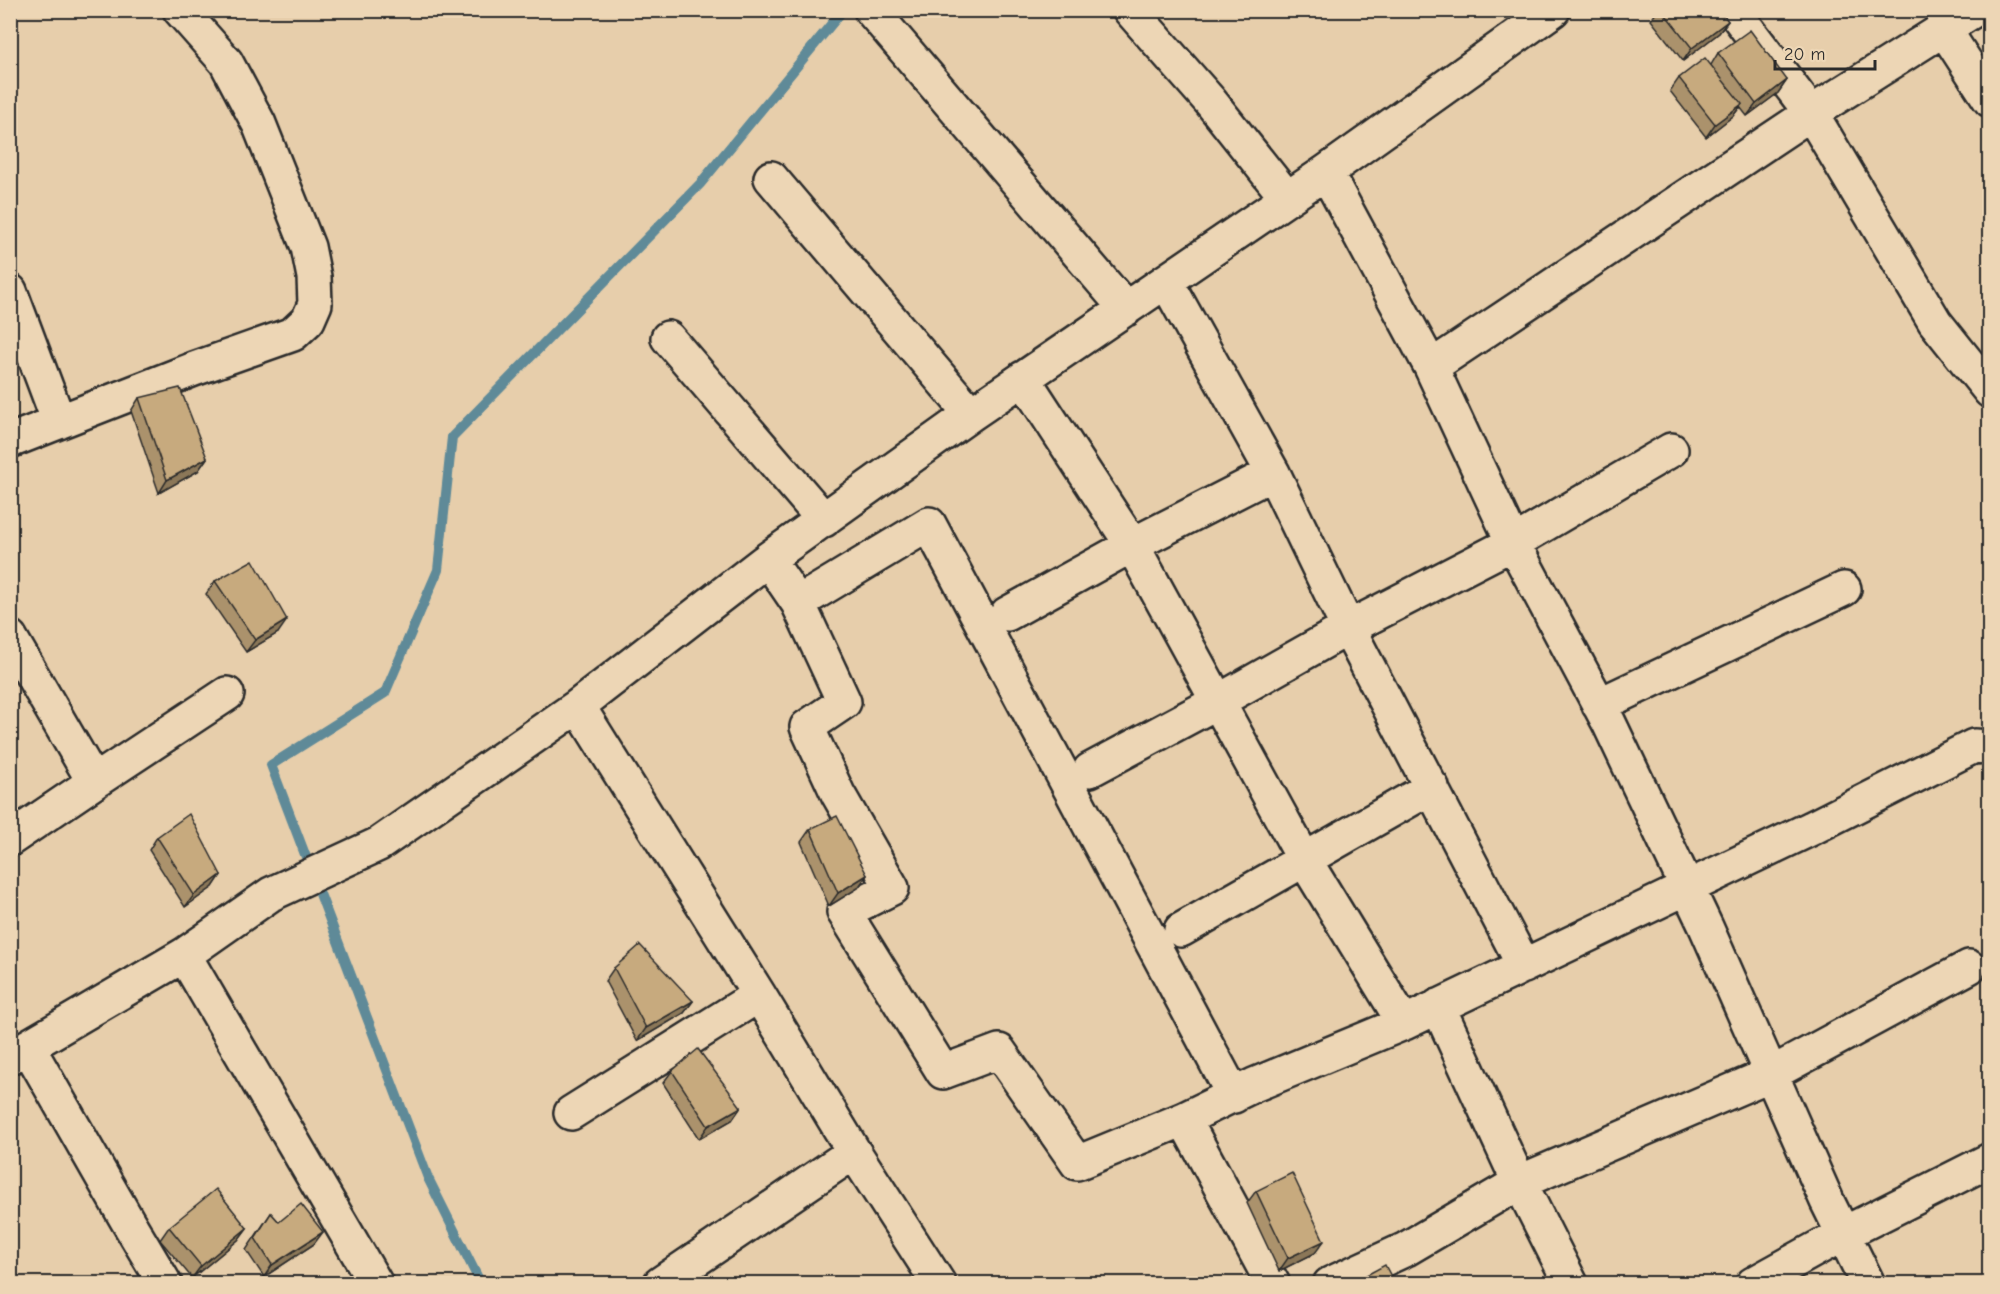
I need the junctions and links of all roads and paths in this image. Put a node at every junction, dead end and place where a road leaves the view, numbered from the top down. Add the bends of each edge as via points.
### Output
1 (180, 10) edge
2 (871, 10) edge
3 (1130, 10) edge
4 (1553, 10) edge
5 (1733, 10) edge
6 (1974, 10) edge
7 (1516, 22) edge
8 (1944, 29) junction
9 (1989, 100) edge
10 (1811, 113) junction
11 (1326, 172) junction
12 (771, 178) dead end
13 (1287, 198) junction
14 (1166, 281) junction
15 (10, 291) edge
16 (1126, 309) junction
17 (668, 338) dead end
18 (1431, 367) junction
19 (1023, 378) junction
20 (1989, 391) edge
21 (972, 414) junction
22 (59, 422) junction
23 (10, 441) edge
24 (1671, 450) dead end
25 (1273, 473) junction
26 (824, 520) junction
27 (1513, 543) junction
28 (1131, 545) junction
29 (768, 559) junction
30 (1844, 589) dead end
31 (798, 603) junction
32 (1007, 614) dead end
33 (1348, 628) junction
34 (10, 637) edge
35 (227, 694) dead end
36 (1217, 702) junction
37 (1599, 705) junction
38 (578, 706) junction
39 (1989, 747) edge
40 (1090, 770) dead end
41 (94, 782) junction
42 (1432, 787) junction
43 (10, 839) edge
44 (1304, 859) junction
45 (1687, 888) junction
46 (1181, 930) dead end
47 (184, 955) junction
48 (1524, 966) junction
49 (1969, 967) dead end
50 (759, 995) junction
51 (1438, 1006) junction
52 (1404, 1023) junction
53 (19, 1052) edge
54 (1771, 1074) junction
55 (1234, 1096) junction
56 (572, 1113) dead end
57 (1184, 1119) junction
58 (854, 1152) junction
59 (1989, 1160) edge
60 (1520, 1182) junction
61 (1843, 1234) junction
62 (165, 1284) edge
63 (376, 1284) edge
64 (660, 1284) edge
65 (939, 1284) edge
66 (1273, 1284) edge
67 (1330, 1284) edge
68 (1571, 1284) edge
69 (1753, 1284) edge
70 (1868, 1284) edge

1 - 22 street via 226,62 259,124 308,247 315,304 308,320 293,334
2 - 16 street
3 - 13 street via 1210,101
4 - 7 street
5 - 10 street
6 - 8 street
7 - 11 street
8 - 9 street
8 - 10 street
10 - 18 street
10 - 20 street via 1935,322
11 - 13 street
11 - 18 street
12 - 21 street
13 - 14 street
14 - 16 street
14 - 25 street
15 - 22 street
16 - 19 street
17 - 26 street
18 - 27 street
19 - 21 street
19 - 28 street
21 - 26 street
22 - 23 street
24 - 27 street
25 - 28 street
25 - 33 street
26 - 29 street
27 - 33 street
27 - 37 street
28 - 32 street
28 - 36 street
29 - 31 street
29 - 38 street
30 - 37 street
31 - 55 street via 929,524
31 - 57 street via 844,702 807,727 838,794 892,888 844,912 943,1072 999,1051 1077,1162
33 - 36 street
33 - 42 street
34 - 41 street
35 - 41 street
36 - 40 street
36 - 44 street
37 - 45 street
38 - 47 street via 379,844 271,894
38 - 50 street
39 - 45 street via 1974,746
41 - 43 street
42 - 44 street
42 - 48 street
44 - 46 street
44 - 52 street
45 - 48 street
45 - 54 street
47 - 53 street
47 - 63 street
48 - 51 street
49 - 54 street
50 - 56 street
50 - 58 street
51 - 52 street
51 - 60 street
52 - 55 street
53 - 62 street
54 - 60 street
54 - 61 street
55 - 57 street
57 - 66 street
58 - 64 street
58 - 65 street
59 - 61 street
60 - 67 street via 1406,1249
60 - 68 street
61 - 69 street
61 - 70 street

